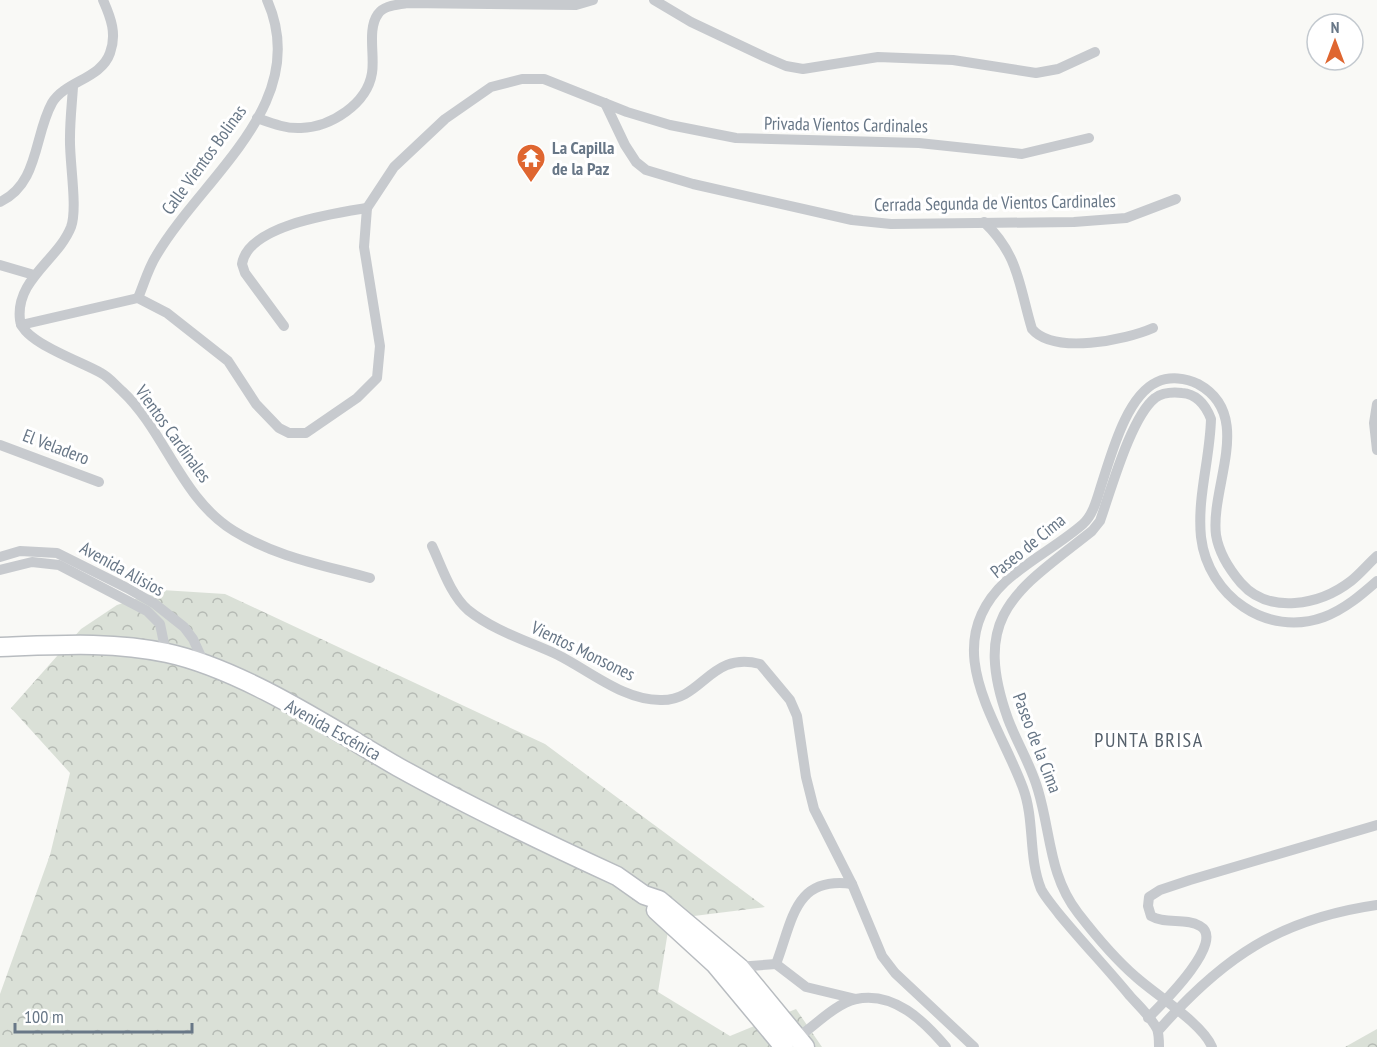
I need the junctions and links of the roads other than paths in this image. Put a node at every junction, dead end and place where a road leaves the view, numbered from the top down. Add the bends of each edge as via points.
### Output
1 (103, 0) edge
2 (267, 0) edge
3 (593, 0) edge
4 (654, 0) edge
5 (1095, 52) dead end
6 (73, 87) junction
7 (605, 103) junction
8 (257, 118) junction
9 (1089, 138) dead end
10 (1176, 199) dead end
11 (0, 202) edge
12 (367, 208) junction
13 (984, 222) junction
14 (0, 265) edge
15 (34, 275) junction
16 (138, 298) junction
17 (21, 325) junction
18 (284, 326) dead end
19 (1153, 328) dead end
20 (1377, 404) edge
21 (0, 445) edge
22 (1377, 450) edge
23 (99, 482) dead end
24 (432, 546) dead end
25 (1218, 546) junction
26 (1203, 550) junction
27 (1377, 556) edge
28 (0, 557) edge
29 (0, 570) edge
30 (370, 578) dead end
31 (1377, 581) edge
32 (1318, 599) junction
33 (1325, 617) junction
34 (0, 648) edge
35 (166, 652) junction
36 (204, 663) junction
37 (1377, 825) edge
38 (852, 884) junction
39 (644, 895) junction
40 (1377, 905) edge
41 (715, 964) junction
42 (776, 964) junction
43 (740, 968) junction
44 (856, 999) junction
45 (1165, 1001) junction
46 (1176, 1011) junction
47 (1148, 1018) junction
48 (1158, 1031) junction
49 (793, 1045) edge
50 (946, 1047) edge
51 (974, 1047) edge
52 (1159, 1047) edge
53 (1212, 1047) edge

1 - 6 street via 114,29 110,55 103,66
2 - 8 street, Calle Vientos Bolinas via 276,26 279,58 276,76
3 - 8 street via 576,5 407,3 387,7 378,14 374,27 372,75 367,89 347,111 303,128 288,128
4 - 5 street via 765,57 803,69 878,57 953,60 1036,73 1058,69
6 - 11 street via 52,103 22,184
6 - 15 street via 72,225 53,255
7 - 9 street, Privada Vientos Cardinales via 670,125 736,138 919,142 1022,154
7 - 12 street, Privada Vientos Cardinales via 544,79 522,79 491,87 460,108 402,159
7 - 13 street, Cerrada Segunda de Vientos Cardinales via 636,162 664,177 852,220 891,224
8 - 16 street, Calle Vientos Bolinas via 155,257
10 - 13 street, Cerrada Segunda de Vientos Cardinales via 1126,218
12 - 16 street via 364,247 378,321 378,372 372,386 306,433 289,433 279,428 256,404 228,361 167,314
12 - 18 street via 307,218 279,229 243,257 245,273
13 - 19 street via 1008,248 1037,336 1066,342 1103,341 1133,337
14 - 15 street
15 - 17 street via 21,305
16 - 17 street
17 - 30 street, Vientos Cardinales via 48,347 104,374 134,402 186,482 232,530 272,552
20 - 22 street
21 - 23 street, El Veladero
24 - 38 street, Vientos Monsones via 452,589 466,608 633,694 662,700 674,698 734,661 760,664 790,700 797,716 814,809
25 - 26 street
25 - 32 street, Paseo de Cima via 1231,572 1255,595 1295,604
25 - 47 street, Paseo de Cima via 1216,521 1227,443 1222,404 1196,383 1173,378 1159,381 1141,394 1126,418 1086,521 1006,582 990,600 975,635 975,674 1024,790 1042,890
26 - 33 street, Paseo de la Cima via 1223,590 1250,612 1277,621
26 - 45 street, Paseo de la Cima via 1200,514 1211,419 1199,399 1184,393 1168,393 1156,397 1146,407 1135,427 1100,520 1018,592 1005,608 995,642 998,685 1035,780 1059,883 1077,912 1134,976
27 - 32 street, Paseo de Cima via 1351,581
28 - 36 street, Avenida Alisios via 20,551 57,553 127,588 184,627
29 - 35 street, Avenida Alisios via 32,562 66,568 147,611 160,624
31 - 33 street, Paseo de la Cima via 1351,604
32 - 33 street
34 - 35 main road, Avenida Escénica via 90,644
35 - 36 main road, Avenida Escénica
36 - 39 main road, Avenida Escénica via 436,788 617,876
37 - 45 street via 1190,880 1149,897 1151,916 1159,921 1197,924 1208,936 1200,958
38 - 42 street via 835,882 814,887 793,916
38 - 51 street via 882,956
39 - 41 main road, Avenida Escénica
39 - 43 main road, Avenida Escénica via 674,910
40 - 46 street via 1340,911 1290,927 1246,949 1210,976
41 - 43 street
41 - 49 main road, Avenida Escénica
42 - 43 street
42 - 44 street via 806,987
43 - 49 main road, Avenida Escénica
44 - 49 street via 838,1008
44 - 50 street via 893,1003 908,1010
45 - 46 street, Paseo de la Cima
45 - 47 street
46 - 48 street
46 - 53 street, Paseo de la Cima via 1198,1026
47 - 48 street, Paseo de Cima
48 - 52 street

